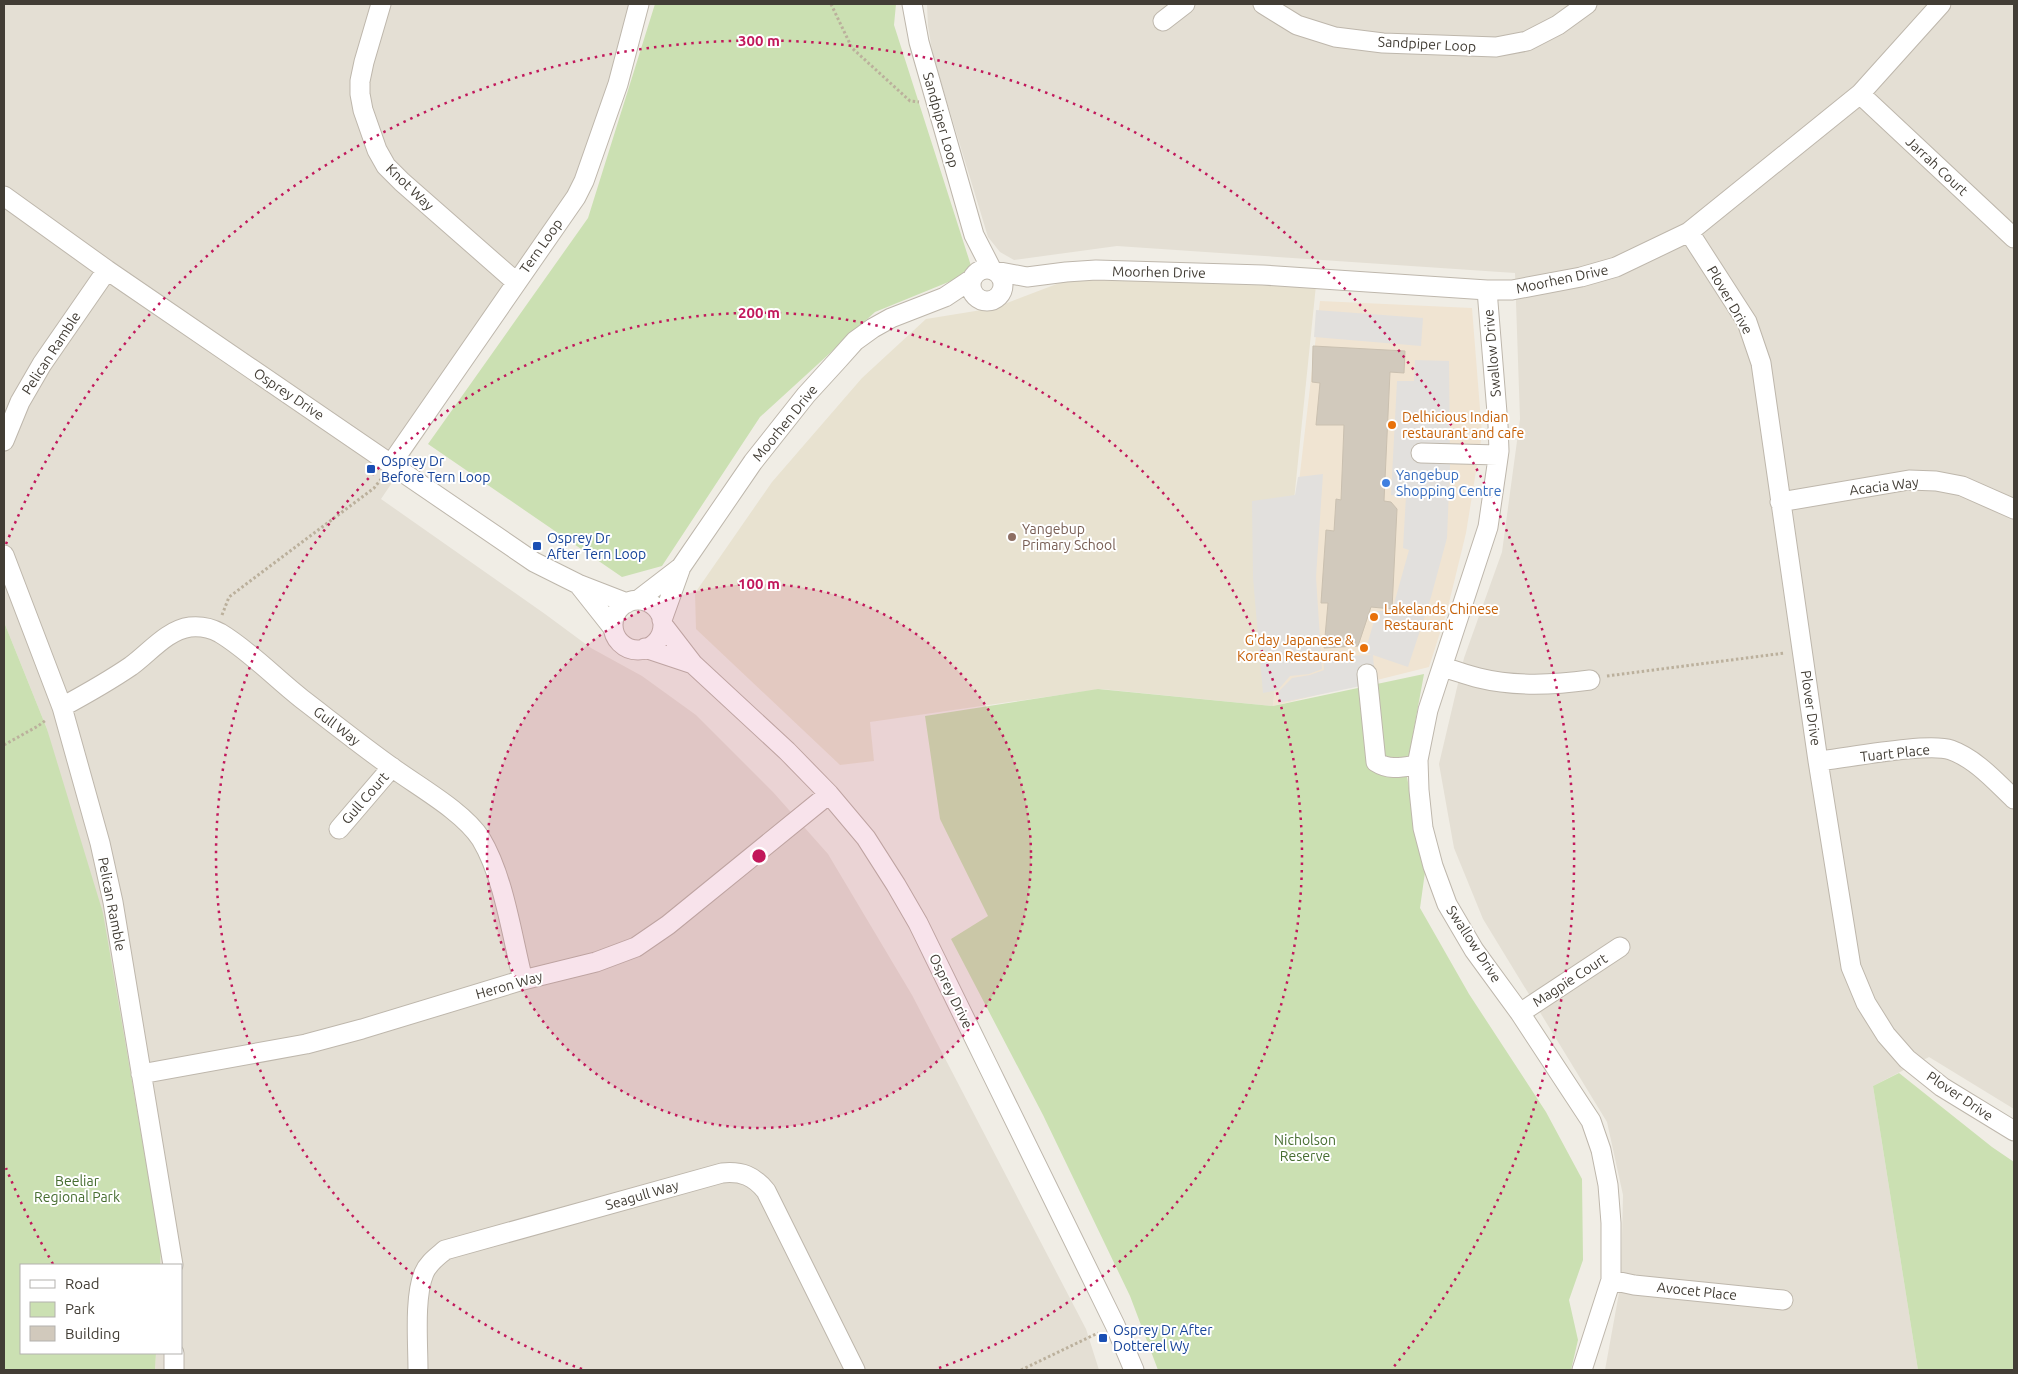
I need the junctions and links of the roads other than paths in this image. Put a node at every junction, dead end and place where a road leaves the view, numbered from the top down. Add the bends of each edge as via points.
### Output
1 (381, 4) edge
2 (639, 4) edge
3 (912, 4) edge
4 (1185, 4) edge
5 (1263, 4) edge
6 (1587, 4) edge
7 (1941, 4) edge
8 (1163, 22) dead end
9 (1860, 94) junction
10 (4, 196) edge
11 (1689, 232) junction
12 (2014, 238) edge
13 (107, 270) junction
14 (1027, 277) junction
15 (982, 278) junction
16 (516, 282) junction
17 (1487, 290) junction
18 (1002, 292) junction
19 (4, 441) edge
20 (1421, 452) dead end
21 (1498, 455) junction
22 (391, 464) junction
23 (1780, 502) junction
24 (2014, 509) edge
25 (4, 555) edge
26 (681, 567) junction
27 (578, 584) junction
28 (632, 601) junction
29 (662, 623) junction
30 (613, 628) junction
31 (645, 648) junction
32 (693, 664) junction
33 (1442, 667) junction
34 (1367, 674) dead end
35 (1590, 680) road end
36 (62, 707) junction
37 (1818, 761) junction
38 (1418, 765) junction
39 (392, 767) junction
40 (829, 794) junction
41 (2014, 799) edge
42 (339, 829) dead end
43 (1620, 947) dead end
44 (523, 980) junction
45 (1520, 1013) junction
46 (142, 1074) junction
47 (2014, 1131) edge
48 (173, 1264) edge
49 (1611, 1280) junction
50 (1783, 1300) dead end
51 (174, 1354) edge
52 (174, 1370) edge
53 (418, 1370) edge
54 (856, 1370) edge
55 (1134, 1370) edge
56 (1582, 1370) edge

1 - 16 street, Knot Way via 360,81 363,110 378,150 386,166 402,182
2 - 16 street, Tern Loop via 618,84 584,181
3 - 15 street, Sandpiper Loop via 919,42 974,235
4 - 8 street
5 - 6 street, Sandpiper Loop via 1298,25 1335,37 1383,43 1496,47 1527,41 1558,26
7 - 9 street, Moorhen Drive
9 - 11 street, Moorhen Drive
9 - 12 street, Jarrah Court
10 - 13 street, Osprey Drive
11 - 17 street, Moorhen Drive via 1638,257 1589,275 1512,290
11 - 23 street, Plover Drive via 1747,322 1755,344 1761,363
13 - 19 street, Pelican Ramble via 42,364 20,402
13 - 22 street, Osprey Drive
14 - 15 street, Moorhen Drive
14 - 17 street, Moorhen Drive via 1066,272 1132,271 1263,275
14 - 18 street, Moorhen Drive
15 - 18 street, Sandpiper Loop via 1002,280
15 - 18 street, Moorhen Drive via 986,301
15 - 26 street, Moorhen Drive via 945,297 891,318 855,342 806,395 753,462
16 - 22 street, Tern Loop
17 - 21 street, Swallow Drive
20 - 21 street
21 - 33 street, Swallow Drive via 1488,527
22 - 27 street, Osprey Drive via 534,562
23 - 24 street, Acacia Way via 1909,480 1962,486
23 - 37 street, Plover Drive
25 - 36 street, Pelican Ramble
26 - 28 street, Moorhen Drive
26 - 29 street, Moorhen Drive
27 - 28 street, Osprey Drive
27 - 30 street, Osprey Drive
28 - 29 street via 654,606
28 - 30 street via 616,613
29 - 31 street via 658,640
29 - 32 street, Osprey Drive
30 - 31 street via 624,646
31 - 32 street, Osprey Drive
32 - 40 street, Osprey Drive
33 - 35 street via 1480,678 1533,684
33 - 38 street, Swallow Drive via 1428,710
34 - 38 street via 1376,762 1383,767 1394,768
36 - 39 street, Gull Way via 132,665 172,634 190,627 209,628 242,648 288,688
36 - 46 street, Pelican Ramble via 113,902
37 - 41 street, Tuart Place via 1926,748 1950,750 1972,762
37 - 47 street, Plover Drive via 1851,967 1866,1003 1886,1035 1907,1059 1942,1087
38 - 45 street, Swallow Drive via 1423,828 1447,904 1474,950
39 - 42 street, Gull Court
39 - 44 street, Gull Way via 463,819 480,838 501,889
40 - 44 street, Heron Way via 668,925 636,946 596,962
40 - 55 street, Osprey Drive via 866,838 918,923
43 - 45 street, Magpie Court
44 - 46 street, Heron Way via 306,1044
45 - 49 street, Swallow Drive via 1591,1121 1601,1150 1611,1224
46 - 48 street, Pelican Ramble
49 - 50 street, Avocet Place
49 - 56 street, Swallow Drive
51 - 52 street
53 - 54 street, Seagull Way via 420,1287 424,1272 445,1250 722,1173 736,1172 747,1174 766,1191

